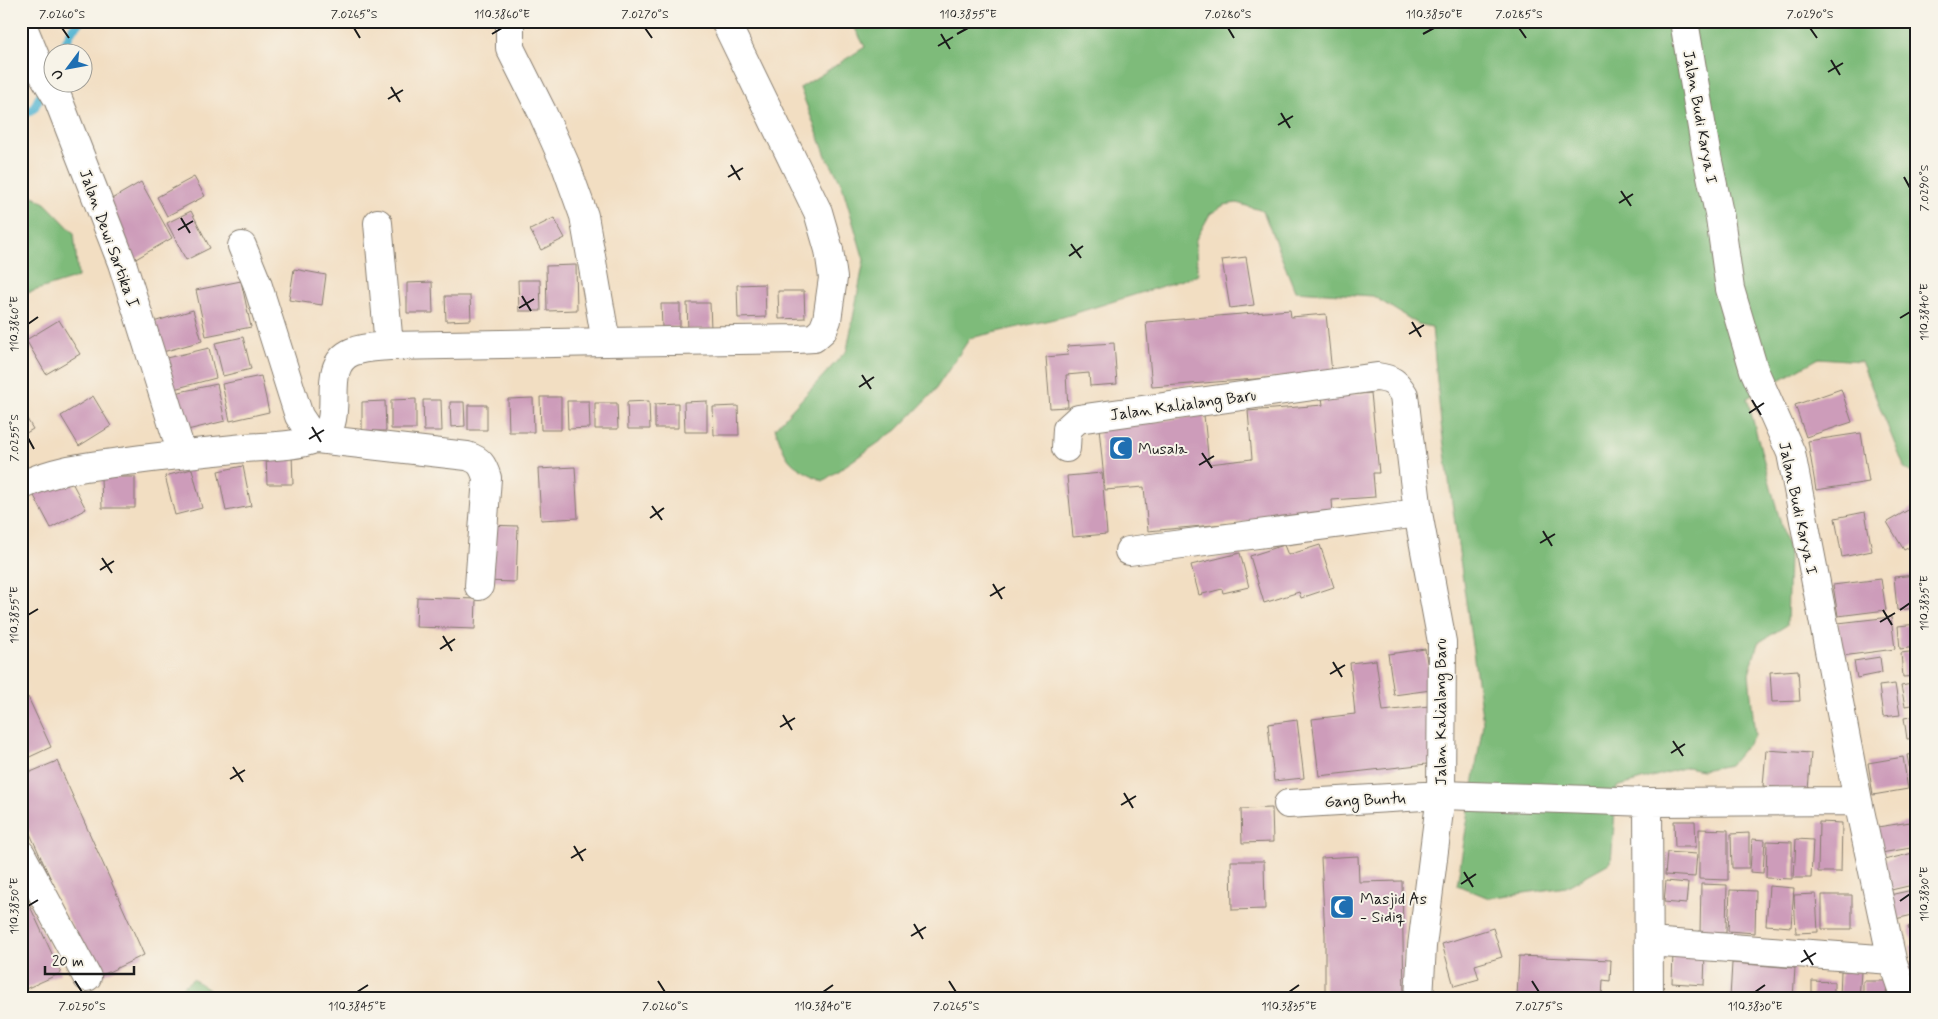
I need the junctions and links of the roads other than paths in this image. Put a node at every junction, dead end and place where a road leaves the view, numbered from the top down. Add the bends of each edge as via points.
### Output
1 (510, 21) edge
2 (725, 21) edge
3 (1684, 21) edge
4 (24, 25) edge
5 (378, 223) dead end
6 (242, 246) dead end
7 (606, 342) junction
8 (389, 346) junction
9 (317, 438) junction
10 (1066, 448) dead end
11 (182, 454) junction
12 (21, 486) edge
13 (1418, 513) junction
14 (1129, 551) dead end
15 (479, 586) dead end
16 (1441, 795) junction
17 (1858, 801) junction
18 (1648, 802) junction
19 (1288, 804) dead end
20 (21, 854) edge
21 (1649, 942) junction
22 (1892, 960) junction
23 (88, 977) dead end
24 (1419, 998) edge
25 (1649, 998) edge
26 (1905, 998) edge

1 - 7 street via 510,48 566,166 584,216
2 - 7 street via 818,212 833,278 827,320 823,330 814,338
3 - 17 street, Jalan Budi Karya I via 1730,289 1754,370 1791,453
4 - 11 street, Jalan Dewi Sartika I via 41,71 58,98 122,263
5 - 8 street
6 - 9 street via 299,416
7 - 8 street
8 - 9 street via 351,352 340,360 335,372 332,420 325,435
9 - 11 street via 290,446
9 - 15 street via 478,459 487,478
10 - 13 street, Jalan Kalialang Baru via 1067,428 1078,419 1367,378 1388,378 1404,395
11 - 12 street via 83,467
13 - 14 street
13 - 16 street, Jalan Kalialang Baru via 1442,642
16 - 18 street, Jalan Kalialang Baru
16 - 19 street, Gang Buntu
16 - 24 street via 1422,946
17 - 18 street, Jalan Kalialang Baru
17 - 22 street, Jalan Budi Karya I
18 - 21 street
20 - 23 street
21 - 22 street
21 - 25 street
22 - 26 street, Jalan Budi Karya I

